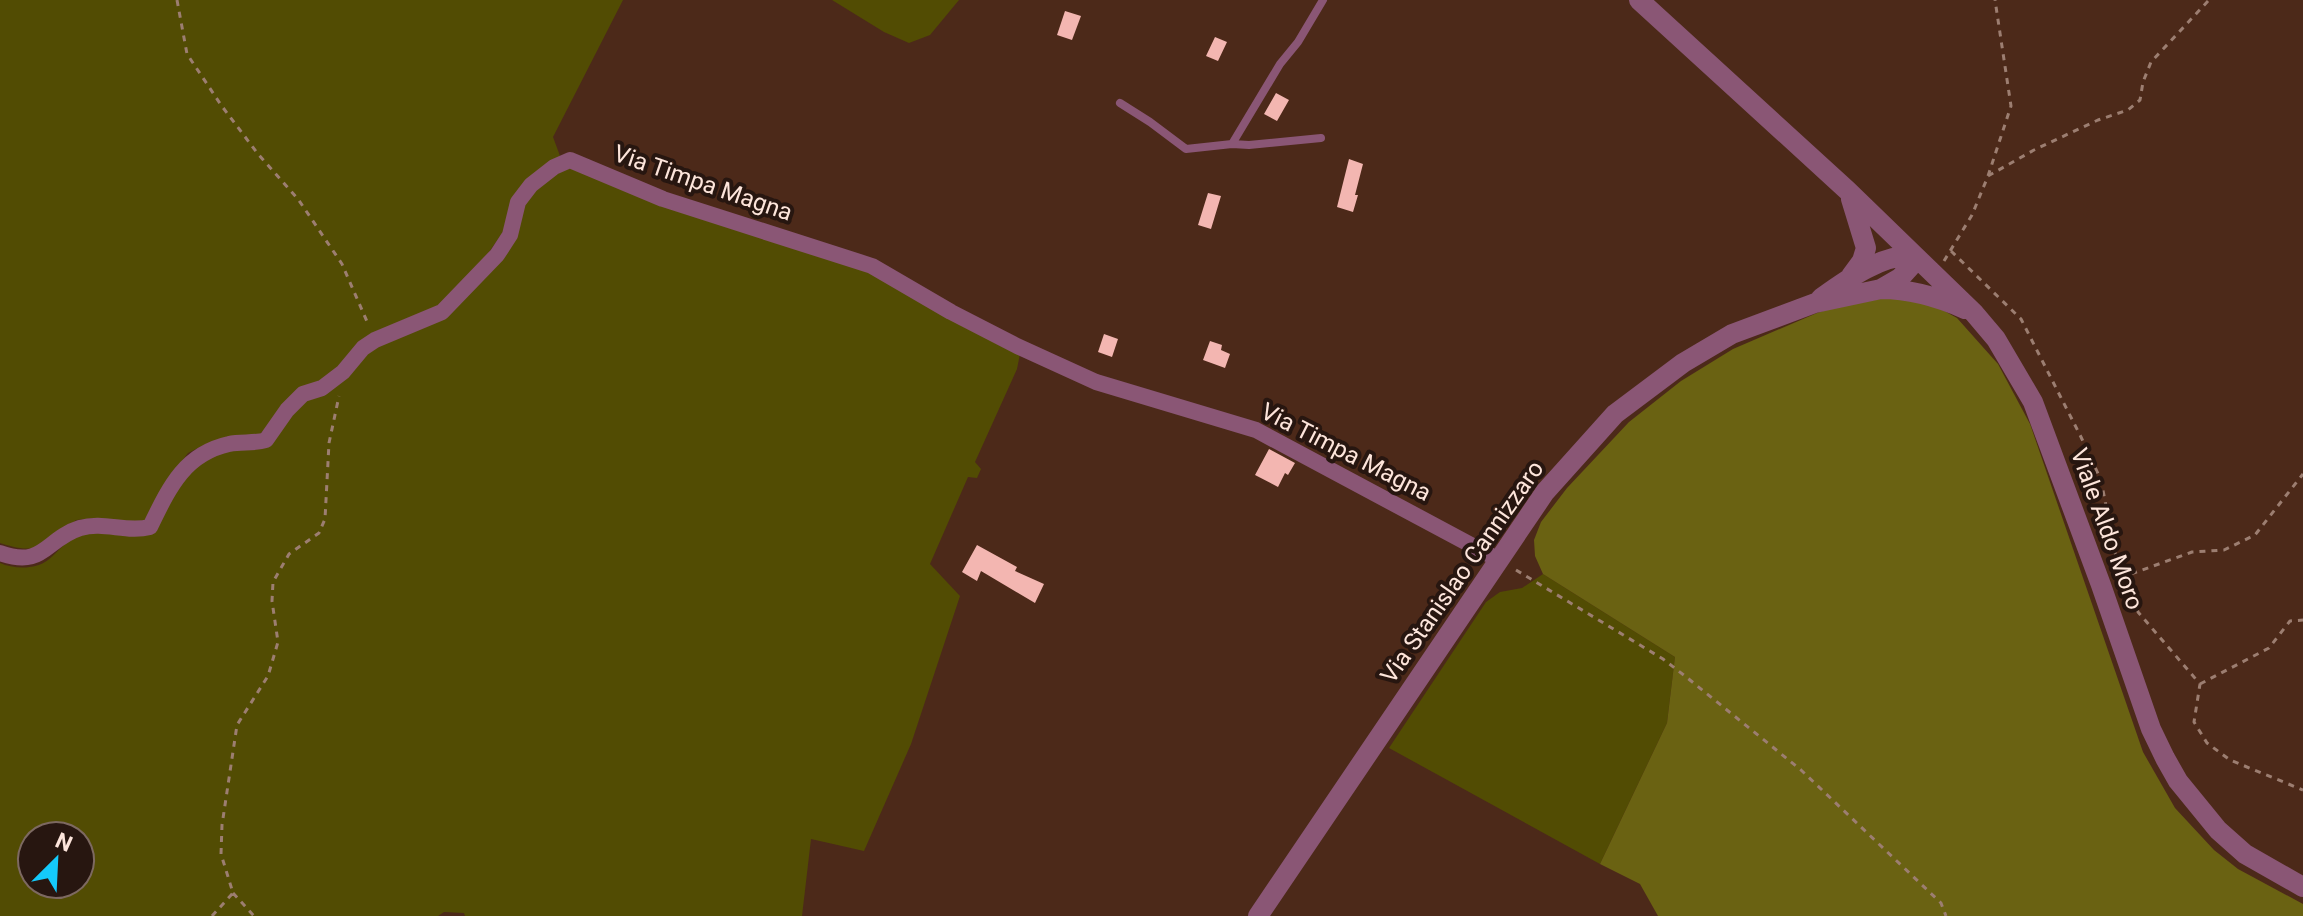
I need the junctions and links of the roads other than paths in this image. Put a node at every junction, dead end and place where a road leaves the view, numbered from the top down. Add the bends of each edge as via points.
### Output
1 (1323, 0) edge
2 (1639, 0) edge
3 (1120, 103) dead end
4 (1321, 138) dead end
5 (1232, 144) junction
6 (1848, 191) junction
7 (1915, 256) junction
8 (1851, 276) junction
9 (1881, 289) junction
10 (1815, 303) junction
11 (1974, 313) junction
12 (0, 553) edge
13 (1499, 560) junction
14 (2303, 887) edge
15 (1258, 916) edge

1 - 5 lane
2 - 6 street, Viale Aldo Moro
3 - 5 lane via 1186,149
4 - 5 lane
6 - 7 street, Viale Aldo Moro
6 - 8 street via 1866,248
7 - 8 street via 1903,255
7 - 9 street via 1900,278
7 - 11 street, Viale Aldo Moro
8 - 10 street
9 - 10 street
9 - 11 street via 1924,294
10 - 13 street, Via Stanislao Cannizzaro via 1732,334 1615,414 1545,492
11 - 14 street, Viale Aldo Moro via 2033,402 2151,729 2178,781 2245,854
12 - 13 street, Via Timpa Magna via 21,559 40,555 79,528 100,524 128,530 150,527 182,469 208,449 266,440 303,394 343,372 363,348 442,312 497,255 510,235 518,202 531,185 570,160 663,199 872,266 951,312 1096,382 1256,430
13 - 15 street, Via Stanislao Cannizzaro

